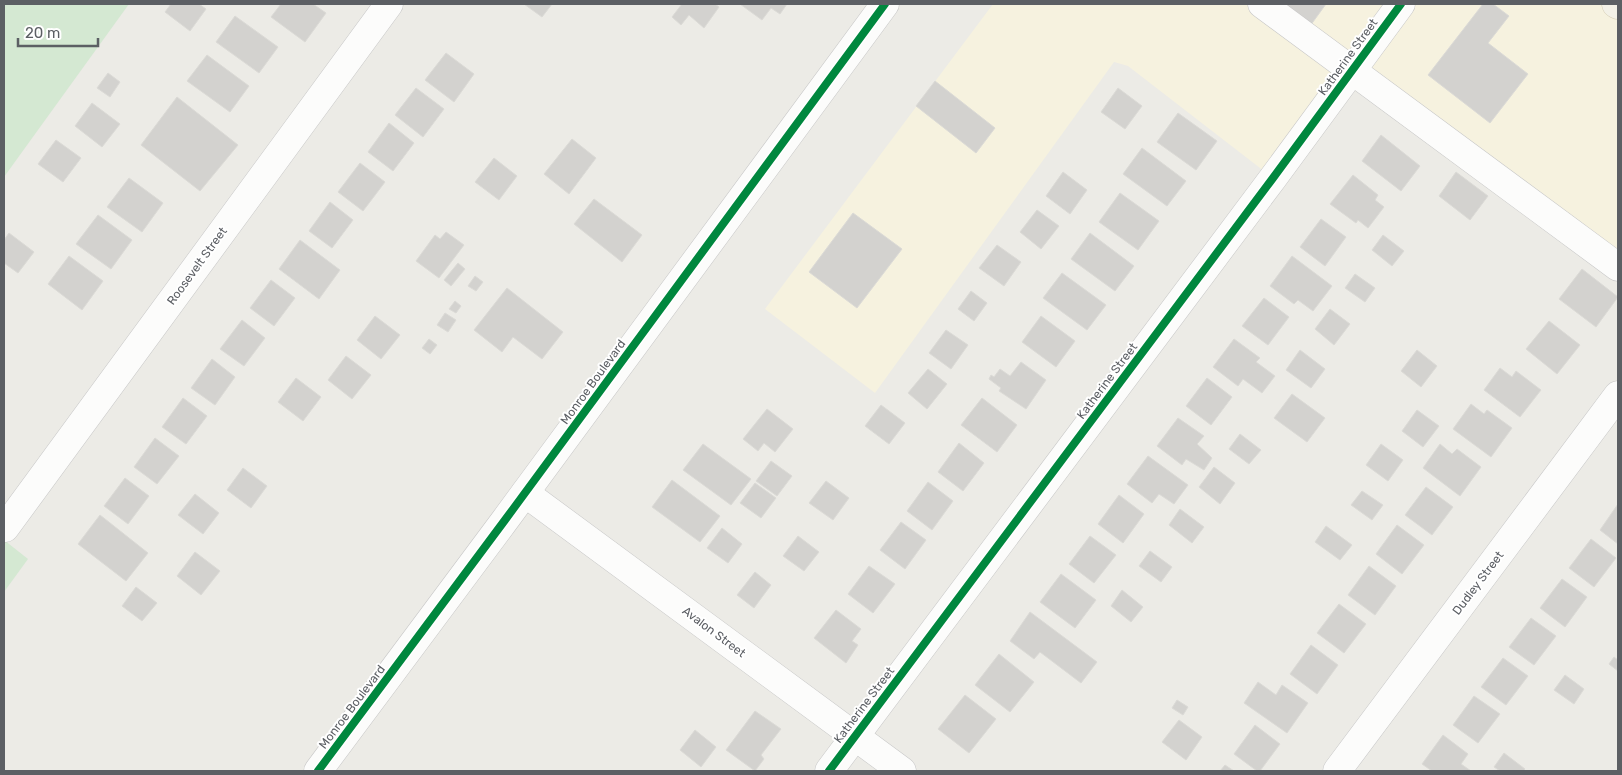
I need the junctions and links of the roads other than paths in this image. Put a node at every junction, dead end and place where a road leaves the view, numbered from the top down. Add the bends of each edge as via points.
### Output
1 (389, 4) edge
2 (885, 4) edge
3 (1262, 4) edge
4 (1401, 4) edge
5 (1352, 70) junction
6 (1618, 267) edge
7 (1618, 395) edge
8 (525, 493) junction
9 (5, 528) edge
10 (855, 736) junction
11 (318, 771) edge
12 (829, 771) edge
13 (902, 771) edge
14 (1337, 771) edge

1 - 9 street, Roosevelt Street
2 - 8 street, Monroe Boulevard
3 - 5 street
4 - 5 street, Katherine Street
5 - 6 street
5 - 10 street, Katherine Street
7 - 14 street, Dudley Street
8 - 10 street, Avalon Street
8 - 11 street, Monroe Boulevard
10 - 12 street, Katherine Street
10 - 13 street, Avalon Street

